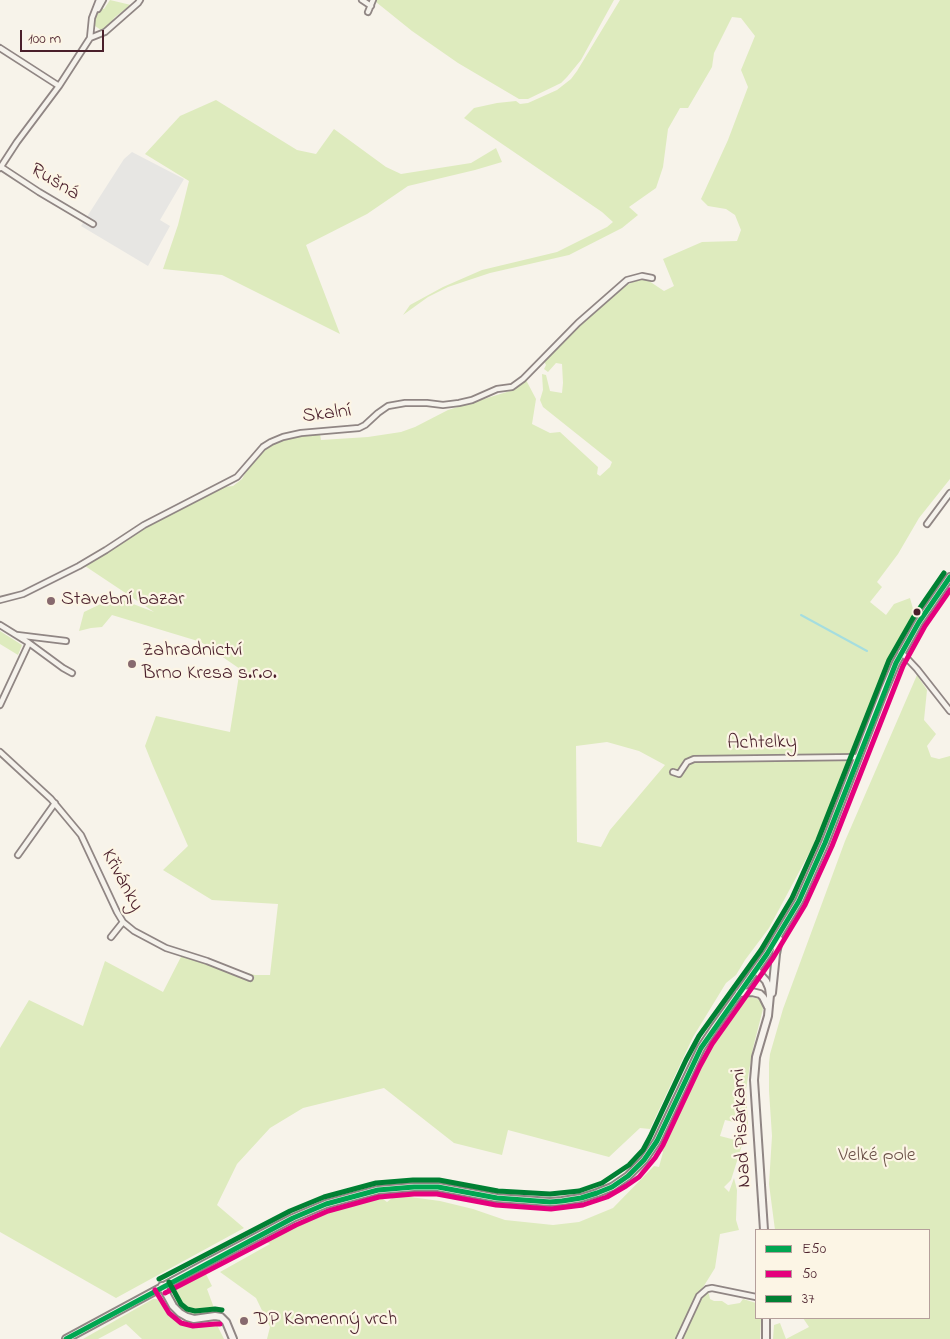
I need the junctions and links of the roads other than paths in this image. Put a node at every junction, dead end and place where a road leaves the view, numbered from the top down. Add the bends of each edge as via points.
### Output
1 (99, 0) edge
2 (103, 0) edge
3 (140, 0) edge
4 (362, 0) edge
5 (373, 0) edge
6 (371, 6) junction
7 (368, 12) dead end
8 (92, 18) junction
9 (90, 38) junction
10 (0, 48) edge
11 (58, 86) junction
12 (0, 168) edge
13 (93, 224) dead end
14 (652, 278) dead end
15 (950, 493) edge
16 (927, 524) dead end
17 (950, 577) edge
18 (0, 600) edge
19 (0, 625) edge
20 (16, 635) junction
21 (66, 641) dead end
22 (29, 643) junction
23 (901, 652) junction
24 (72, 673) dead end
25 (0, 705) edge
26 (950, 711) edge
27 (0, 752) edge
28 (858, 758) junction
29 (673, 772) dead end
30 (54, 803) junction
31 (18, 854) dead end
32 (123, 922) junction
33 (781, 933) junction
34 (111, 937) dead end
35 (756, 970) junction
36 (250, 978) dead end
37 (739, 993) junction
38 (768, 1010) junction
39 (764, 1229) edge
40 (162, 1286) junction
41 (755, 1297) edge
42 (766, 1319) edge
43 (66, 1339) edge
44 (233, 1339) edge
45 (679, 1339) edge
46 (766, 1339) edge

1 - 8 street
2 - 8 street
3 - 9 street via 105,32
4 - 6 street
5 - 6 street
6 - 7 street
8 - 9 street
9 - 11 street
10 - 11 street
11 - 12 street
12 - 13 street, Rušná
14 - 18 street, Skalní via 642,276 627,280 512,386 460,403 388,406 359,428 283,437 263,447 237,478 144,525 79,566 23,594
15 - 16 street
17 - 23 street
19 - 20 street
20 - 21 street
20 - 22 street
22 - 24 street
22 - 25 street
23 - 26 street
23 - 28 street
27 - 30 street, Křivánky
28 - 29 street, Achtelky via 694,759 687,762 679,774
28 - 33 street via 817,863
30 - 31 street
30 - 32 street, Křivánky via 81,835
32 - 34 street
32 - 36 street, Křivánky via 166,948
33 - 35 street
33 - 38 street
35 - 37 street
35 - 38 street, Nad Pisárkami via 769,988
37 - 38 street via 760,994
37 - 40 street via 701,1048 653,1148 634,1171 612,1187 581,1198 550,1202 497,1198 438,1187 378,1190 326,1204 293,1218
38 - 39 street, Nad Pisárkami via 756,1057 754,1080
40 - 43 street
40 - 44 street via 175,1309 184,1316 194,1319 221,1317
41 - 45 street via 707,1289 699,1296
42 - 46 street

